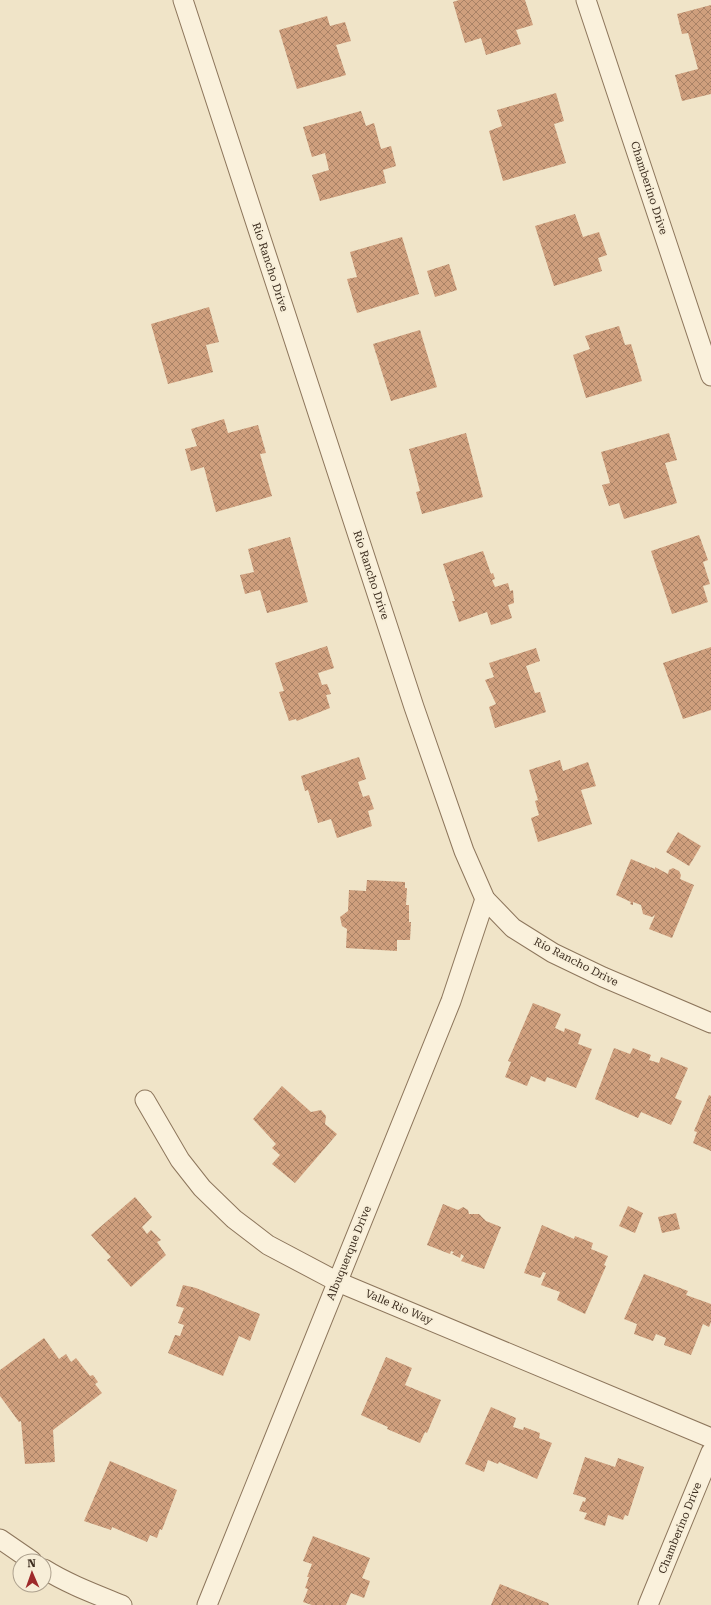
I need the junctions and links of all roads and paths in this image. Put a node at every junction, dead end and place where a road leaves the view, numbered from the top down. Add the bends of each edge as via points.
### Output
1 (183, 0) edge
2 (586, 0) edge
3 (711, 376) edge
4 (485, 899) junction
5 (711, 1023) edge
6 (145, 1100) dead end
7 (338, 1282) junction
8 (711, 1438) edge
9 (711, 1452) edge
10 (0, 1538) edge
11 (21, 1553) edge
12 (52, 1574) edge
13 (122, 1605) edge
14 (206, 1605) edge
15 (648, 1605) edge

1 - 4 street, Rio Rancho Drive via 414,707 464,851
2 - 3 street, Chamberino Drive
4 - 5 street, Rio Rancho Drive via 513,928 553,953 603,978
4 - 7 street, Albuquerque Drive via 450,1002
6 - 7 street, Valle Rio Way via 180,1160 202,1188 234,1219 268,1244
7 - 8 street, Valle Rio Way
7 - 14 street, Albuquerque Drive
9 - 15 street, Chamberino Drive
10 - 11 street
12 - 13 street

